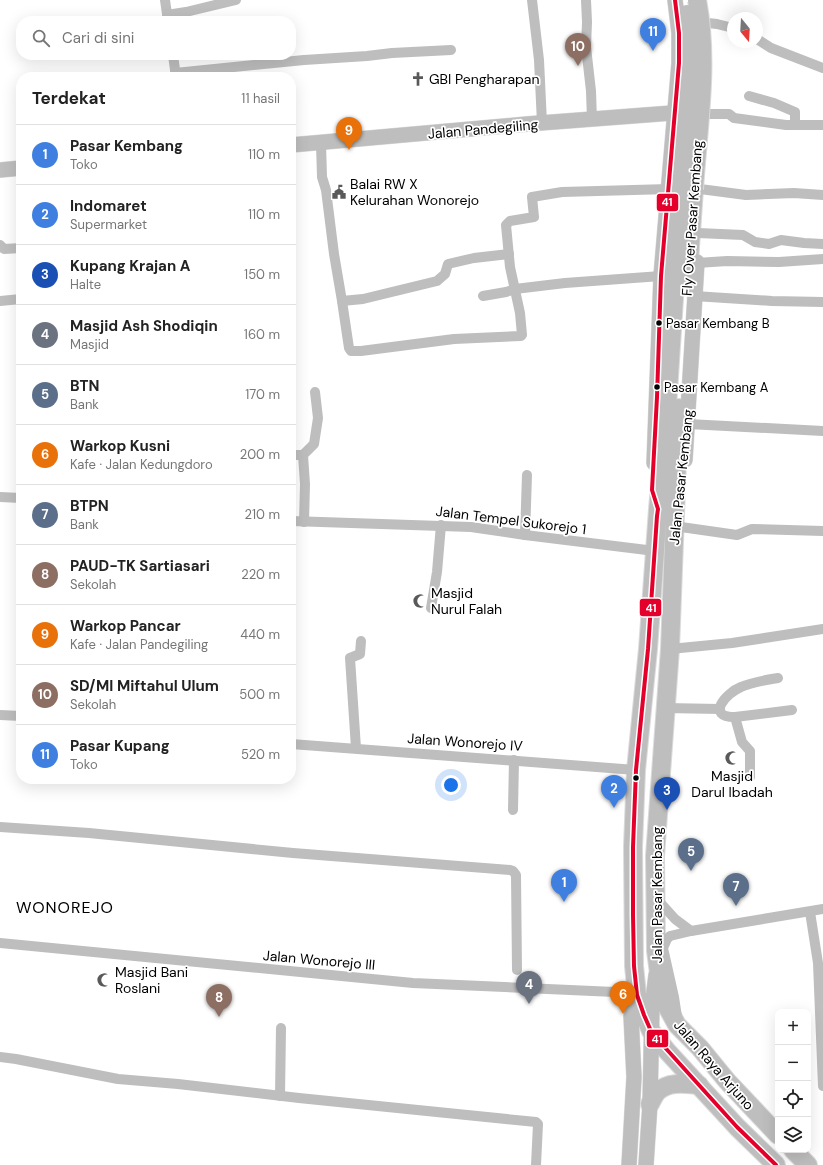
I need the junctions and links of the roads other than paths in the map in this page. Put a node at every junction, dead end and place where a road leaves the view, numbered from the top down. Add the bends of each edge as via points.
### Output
1 (165, 0) edge
2 (236, 0) edge
3 (532, 0) edge
4 (586, 0) edge
5 (675, 0) edge
6 (685, 0) edge
7 (703, 1) edge
8 (167, 16) edge
9 (173, 16) edge
10 (708, 23) junction
11 (727, 27) edge
12 (763, 43) edge
13 (452, 50) dead end
14 (174, 60) edge
15 (823, 68) edge
16 (176, 72) edge
17 (202, 72) edge
18 (709, 90) junction
19 (749, 96) dead end
20 (675, 113) junction
21 (707, 114) junction
22 (592, 120) junction
23 (542, 123) junction
24 (795, 125) junction
25 (823, 125) edge
26 (321, 143) junction
27 (296, 145) edge
28 (671, 158) junction
29 (704, 160) junction
30 (16, 168) edge
31 (0, 170) edge
32 (669, 189) junction
33 (700, 189) junction
34 (823, 195) edge
35 (698, 233) junction
36 (0, 244) edge
37 (823, 244) edge
38 (16, 248) edge
39 (509, 254) junction
40 (823, 259) edge
41 (697, 263) junction
42 (662, 276) junction
43 (515, 289) junction
44 (483, 296) dead end
45 (694, 296) junction
46 (16, 299) edge
47 (0, 301) edge
48 (342, 302) junction
49 (823, 302) edge
50 (315, 392) dead end
51 (673, 408) junction
52 (688, 424) junction
53 (823, 431) edge
54 (296, 455) edge
55 (302, 455) junction
56 (527, 475) dead end
57 (0, 497) edge
58 (16, 498) edge
59 (669, 514) junction
60 (296, 521) edge
61 (304, 522) junction
62 (440, 525) junction
63 (823, 531) edge
64 (525, 536) junction
65 (655, 551) junction
66 (431, 608) dead end
67 (823, 629) edge
68 (361, 641) dead end
69 (670, 649) junction
70 (778, 678) dead end
71 (665, 708) junction
72 (720, 709) junction
73 (792, 710) dead end
74 (0, 715) edge
75 (16, 716) edge
76 (735, 717) junction
77 (296, 744) edge
78 (356, 748) junction
79 (514, 760) junction
80 (636, 770) junction
81 (750, 777) dead end
82 (513, 810) dead end
83 (0, 827) edge
84 (655, 897) junction
85 (823, 909) edge
86 (810, 912) junction
87 (691, 931) junction
88 (0, 943) edge
89 (657, 966) junction
90 (517, 970) dead end
91 (637, 993) junction
92 (677, 1025) junction
93 (281, 1028) dead end
94 (651, 1031) junction
95 (0, 1057) edge
96 (699, 1085) junction
97 (823, 1086) edge
98 (280, 1096) junction
99 (650, 1104) junction
100 (775, 1131) edge
101 (797, 1153) edge
102 (536, 1165) edge
103 (629, 1165) edge
104 (646, 1165) edge
105 (776, 1165) edge
106 (808, 1165) edge

1 - 8 street
2 - 9 street
3 - 23 street via 539,60
4 - 22 street via 586,47
5 - 20 main road, Jalan Pasar Kembang via 679,63
6 - 51 highway, Fly Over Pasar Kembang, bridge via 689,23 689,49
7 - 10 main road, Jalan Pasar Kembang
7 - 51 highway, Fly Over Pasar Kembang, bridge via 700,16 702,91
10 - 11 street
10 - 18 main road, Jalan Pasar Kembang
12 - 15 street
13 - 17 street via 304,60
14 - 16 street
18 - 20 main road, Jalan Pasar Kembang via 699,107 692,111
18 - 21 main road, Jalan Pasar Kembang
19 - 24 street via 795,112
20 - 22 main road, Jalan Pandegiling
20 - 28 main road, Jalan Pasar Kembang
21 - 24 street via 729,114 734,118
21 - 29 main road, Jalan Pasar Kembang
22 - 23 main road, Jalan Pandegiling
23 - 26 main road, Jalan Pandegiling
24 - 25 street
26 - 27 main road, Jalan Pandegiling
26 - 48 street via 322,177
28 - 29 main road via 687,153
28 - 32 main road, Jalan Pasar Kembang
29 - 33 main road, Jalan Pasar Kembang
30 - 31 main road
32 - 39 street via 562,192 532,197 534,217 510,221 506,225
32 - 42 main road, Jalan Pasar Kembang
33 - 34 street via 746,195
33 - 35 main road, Jalan Pasar Kembang
35 - 37 street via 743,235 755,242 768,244 780,240
35 - 41 main road, Jalan Pasar Kembang
36 - 38 street via 4,249
39 - 43 street
39 - 48 street via 448,264 445,274 436,281
40 - 41 street
41 - 45 main road, Jalan Pasar Kembang
42 - 43 street via 590,280
42 - 59 main road, Jalan Pasar Kembang via 652,490
43 - 44 street
43 - 48 street via 521,336 454,339 360,351 351,351 348,348
45 - 49 street
45 - 52 main road, Jalan Pasar Kembang
46 - 47 street
50 - 55 street via 318,418 314,444
51 - 59 highway, Fly Over Pasar Kembang
52 - 53 street
52 - 59 main road, Jalan Pasar Kembang via 682,496
54 - 55 street
55 - 61 street via 305,484
56 - 64 street
57 - 58 street
59 - 63 street via 737,535 752,529
59 - 65 highway, Jalan Pasar Kembang
59 - 69 highway, Jalan Pasar Kembang
60 - 61 street, Jalan Tempel Sukorejo 1
61 - 62 street, Jalan Tempel Sukorejo 1
62 - 64 street, Jalan Tempel Sukorejo 1
62 - 66 street via 437,572
64 - 65 street, Jalan Tempel Sukorejo 1
65 - 80 highway, Jalan Pasar Kembang
67 - 69 street via 732,644
68 - 78 street via 360,654 350,658
69 - 71 highway, Jalan Pasar Kembang
70 - 72 street via 738,688 722,701
71 - 72 street
71 - 84 highway, Jalan Pasar Kembang via 655,856
72 - 76 street via 727,717
73 - 76 street
74 - 75 street
76 - 81 street via 742,742 750,751
77 - 78 street, Jalan Wonorejo IV
78 - 79 street, Jalan Wonorejo IV
79 - 80 street, Jalan Wonorejo IV
79 - 82 street
80 - 91 highway, Jalan Pasar Kembang via 633,915
83 - 90 street via 89,832 293,853 513,871 516,876
84 - 87 street via 675,919
84 - 89 highway, Jalan Pasar Kembang
85 - 86 street
86 - 87 street
86 - 97 street via 818,963
87 - 92 street via 670,936 664,948
88 - 91 street, Jalan Wonorejo III via 406,982
89 - 92 highway, Jalan Raya Arjuno via 665,1003
89 - 94 main road, Jalan Pasar Kembang
91 - 94 highway, Jalan Raya Arjuno
91 - 103 main road via 631,1016 634,1077
92 - 100 highway, Jalan Raya Arjuno
93 - 98 street
94 - 96 highway, Jalan Raya Arjuno
94 - 99 main road, Jalan Pasar Kembang
95 - 98 street via 118,1079
96 - 99 highway via 668,1085 658,1091
96 - 105 highway, Jalan Raya Arjuno
98 - 102 street via 536,1122
99 - 104 main road, Jalan Pasar Kembang
101 - 106 highway

